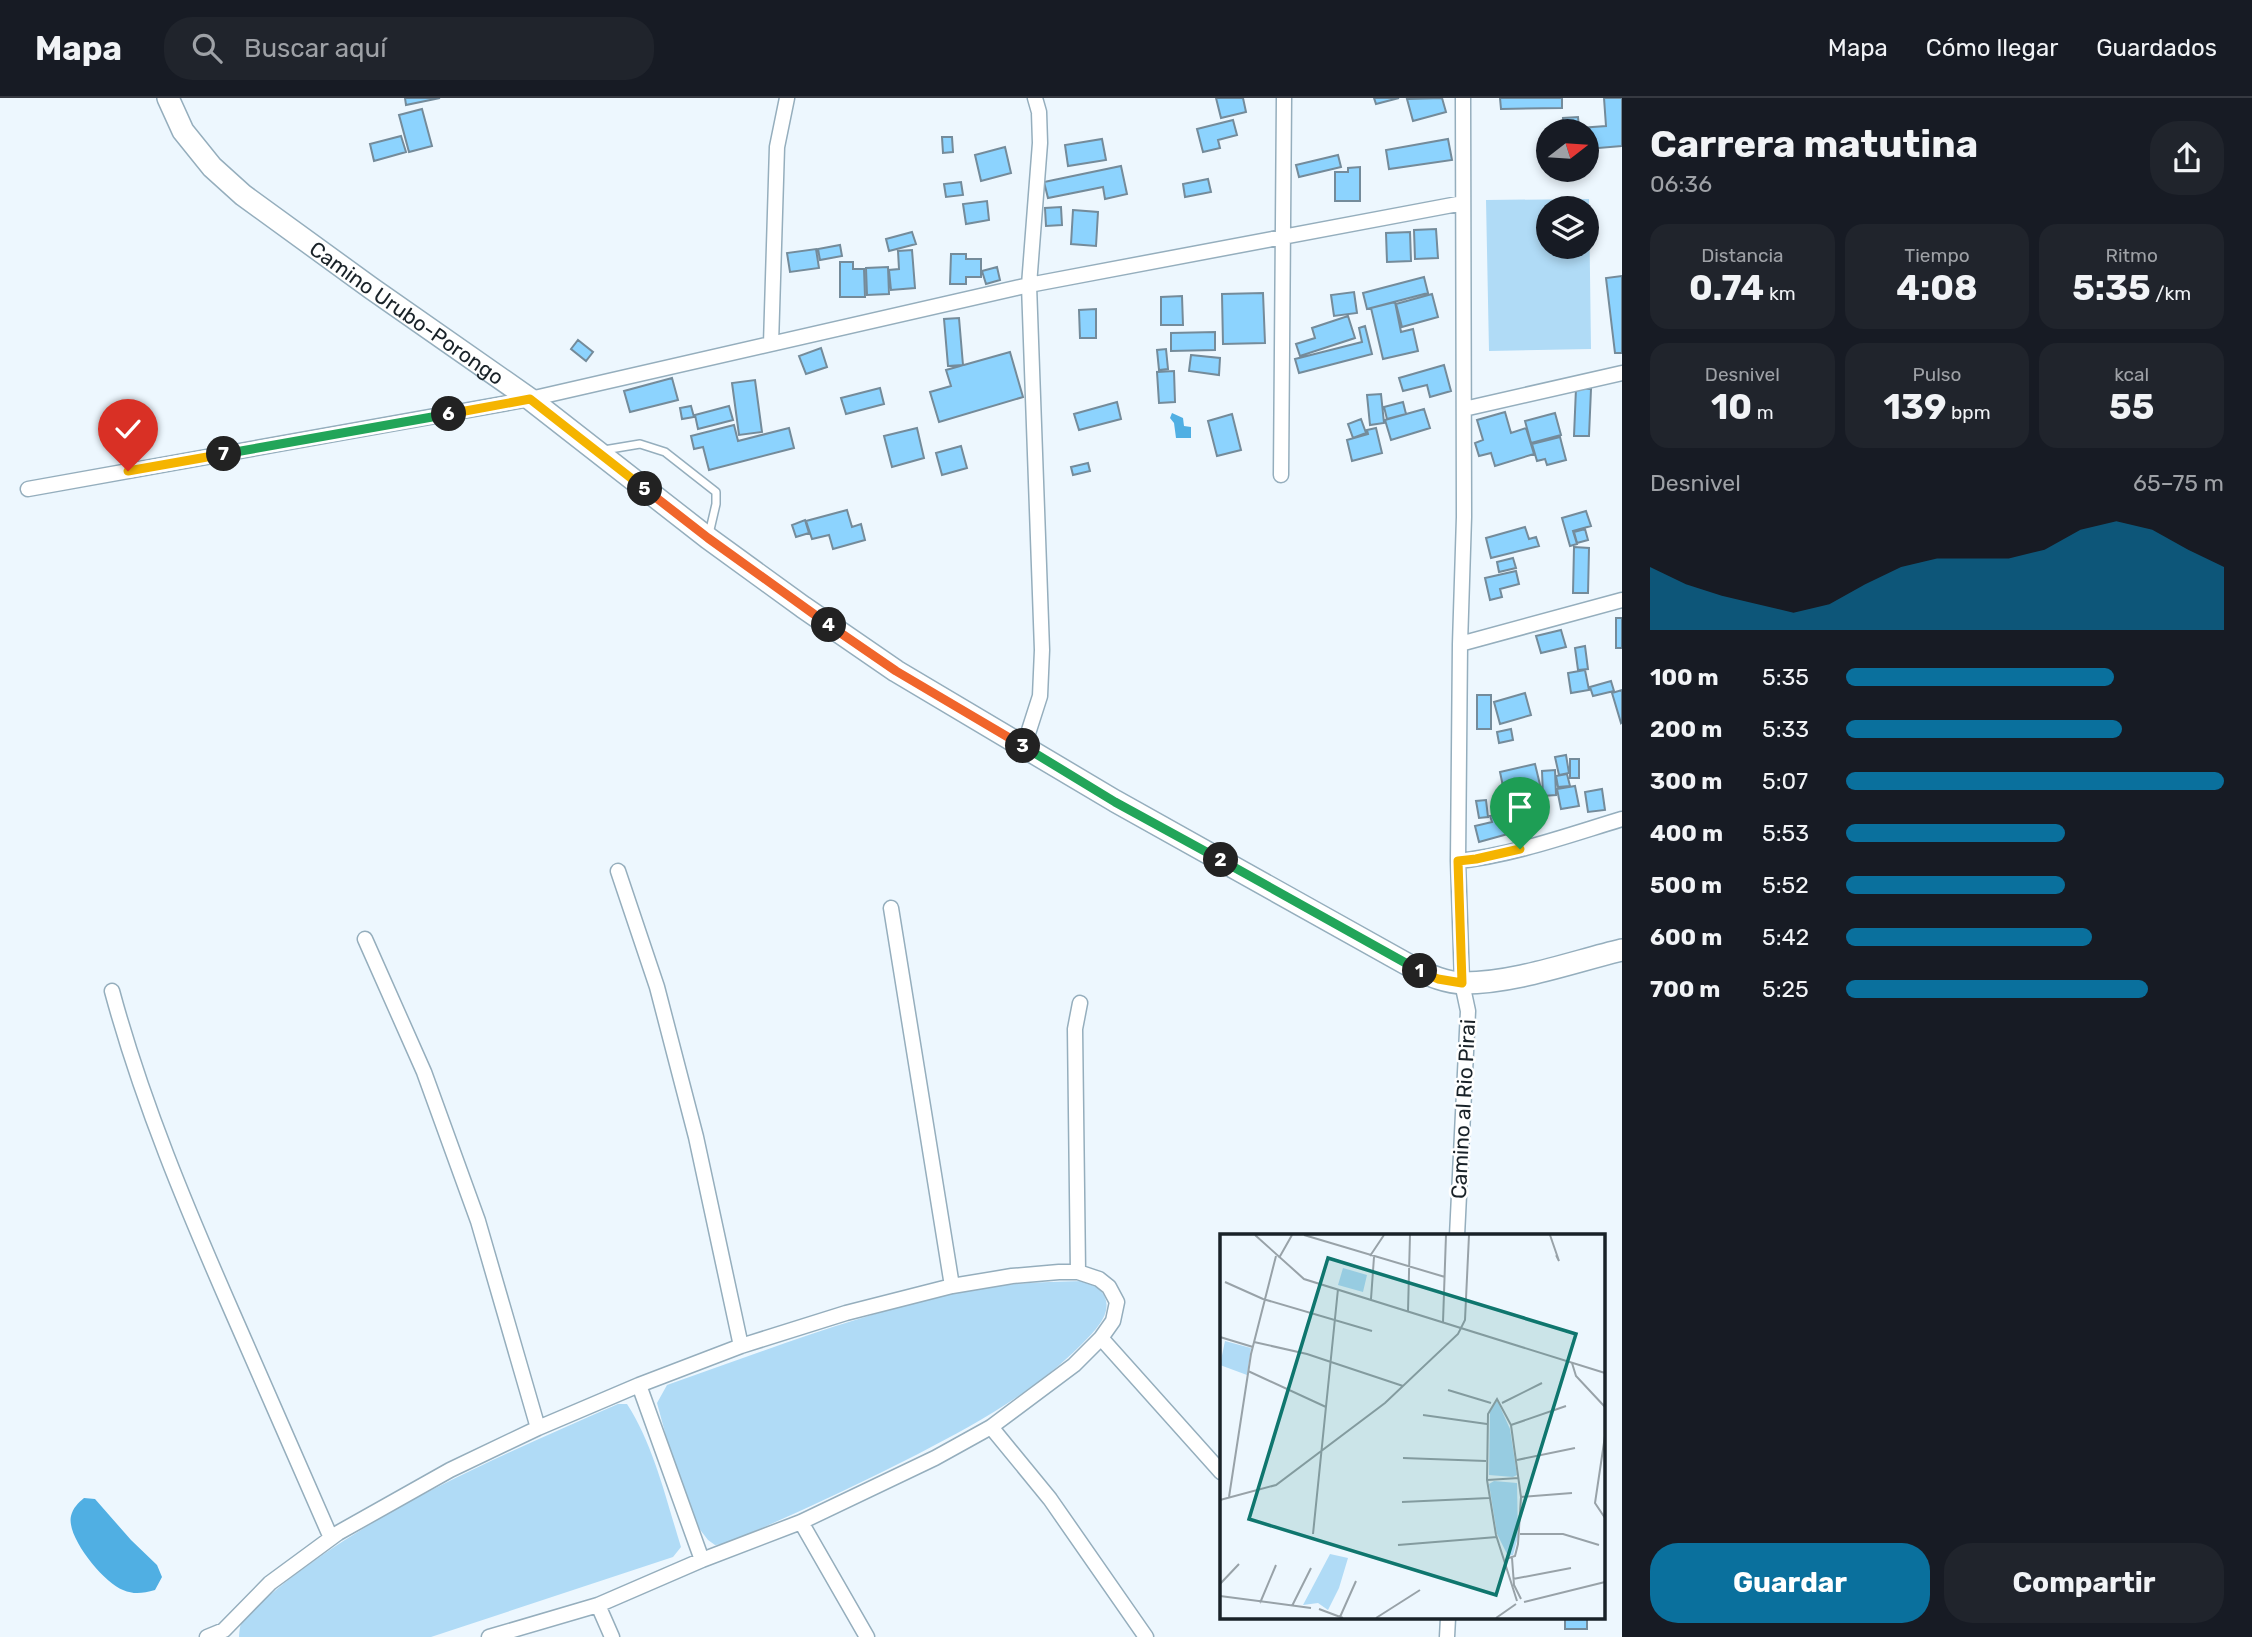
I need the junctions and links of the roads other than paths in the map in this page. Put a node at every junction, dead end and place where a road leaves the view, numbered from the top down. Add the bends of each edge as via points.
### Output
1 (168, 98) edge
2 (787, 98) edge
3 (1035, 98) edge
4 (1284, 98) edge
5 (1463, 98) edge
6 (1464, 203) junction
7 (1284, 235) junction
8 (1029, 285) junction
9 (771, 344) junction
10 (1622, 373) edge
11 (530, 399) junction
12 (1464, 409) junction
13 (596, 451) junction
14 (1280, 474) dead end
15 (28, 489) dead end
16 (708, 538) junction
17 (1622, 600) edge
18 (1460, 644) junction
19 (1024, 747) junction
20 (1622, 819) edge
21 (1458, 861) junction
22 (618, 871) dead end
23 (891, 908) dead end
24 (365, 939) dead end
25 (1622, 950) edge
26 (1462, 983) junction
27 (112, 991) dead end
28 (1080, 1003) dead end
29 (1457, 1234) edge
30 (1079, 1272) junction
31 (952, 1286) junction
32 (1101, 1338) junction
33 (741, 1346) junction
34 (639, 1385) junction
35 (991, 1427) junction
36 (538, 1428) junction
37 (1220, 1471) edge
38 (801, 1522) junction
39 (331, 1538) junction
40 (702, 1560) junction
41 (598, 1605) junction
42 (225, 1634) edge
43 (207, 1637) edge
44 (489, 1637) edge
45 (612, 1637) edge
46 (867, 1637) edge
47 (1146, 1637) edge

1 - 11 main road, Camino Urubo-Porongo via 183,131 243,195
2 - 9 street via 777,147
3 - 8 street via 1041,144
4 - 7 street
5 - 6 street, Camino al Rio Pirai
6 - 7 street
6 - 12 street, Camino al Rio Pirai
7 - 8 street
7 - 14 street
8 - 9 street
8 - 19 street via 1042,650 1040,696
9 - 11 street
10 - 12 street
11 - 13 main road, Camino Urubo-Porongo
11 - 15 street
12 - 18 street, Camino al Rio Pirai
13 - 16 main road, Camino Urubo-Porongo
13 - 16 lane via 640,444 665,452 716,492
16 - 19 main road, Camino Urubo-Porongo via 896,671
17 - 18 street
18 - 21 street, Camino al Rio Pirai
19 - 26 main road, Camino Urubo-Porongo via 1412,967 1438,979
20 - 21 street via 1520,849
21 - 26 street, Camino al Rio Pirai
22 - 33 street via 657,988 686,1099
23 - 31 street
24 - 36 street via 424,1072 478,1221
25 - 26 main road, Camino Urubo-Porongo via 1504,980
26 - 29 street, Camino al Rio Pirai via 1468,1011
27 - 39 street via 196,1230
28 - 30 street via 1075,1029
30 - 31 street
30 - 32 street via 1109,1287 1116,1302 1113,1321
31 - 33 street
32 - 35 street via 1074,1365
32 - 37 street
33 - 34 street
34 - 36 street
34 - 40 street
35 - 38 street
35 - 47 street via 1050,1499
36 - 39 street via 450,1470
38 - 40 street
38 - 46 street
39 - 42 street via 270,1583
40 - 41 street
41 - 44 street
41 - 45 street
42 - 43 street

